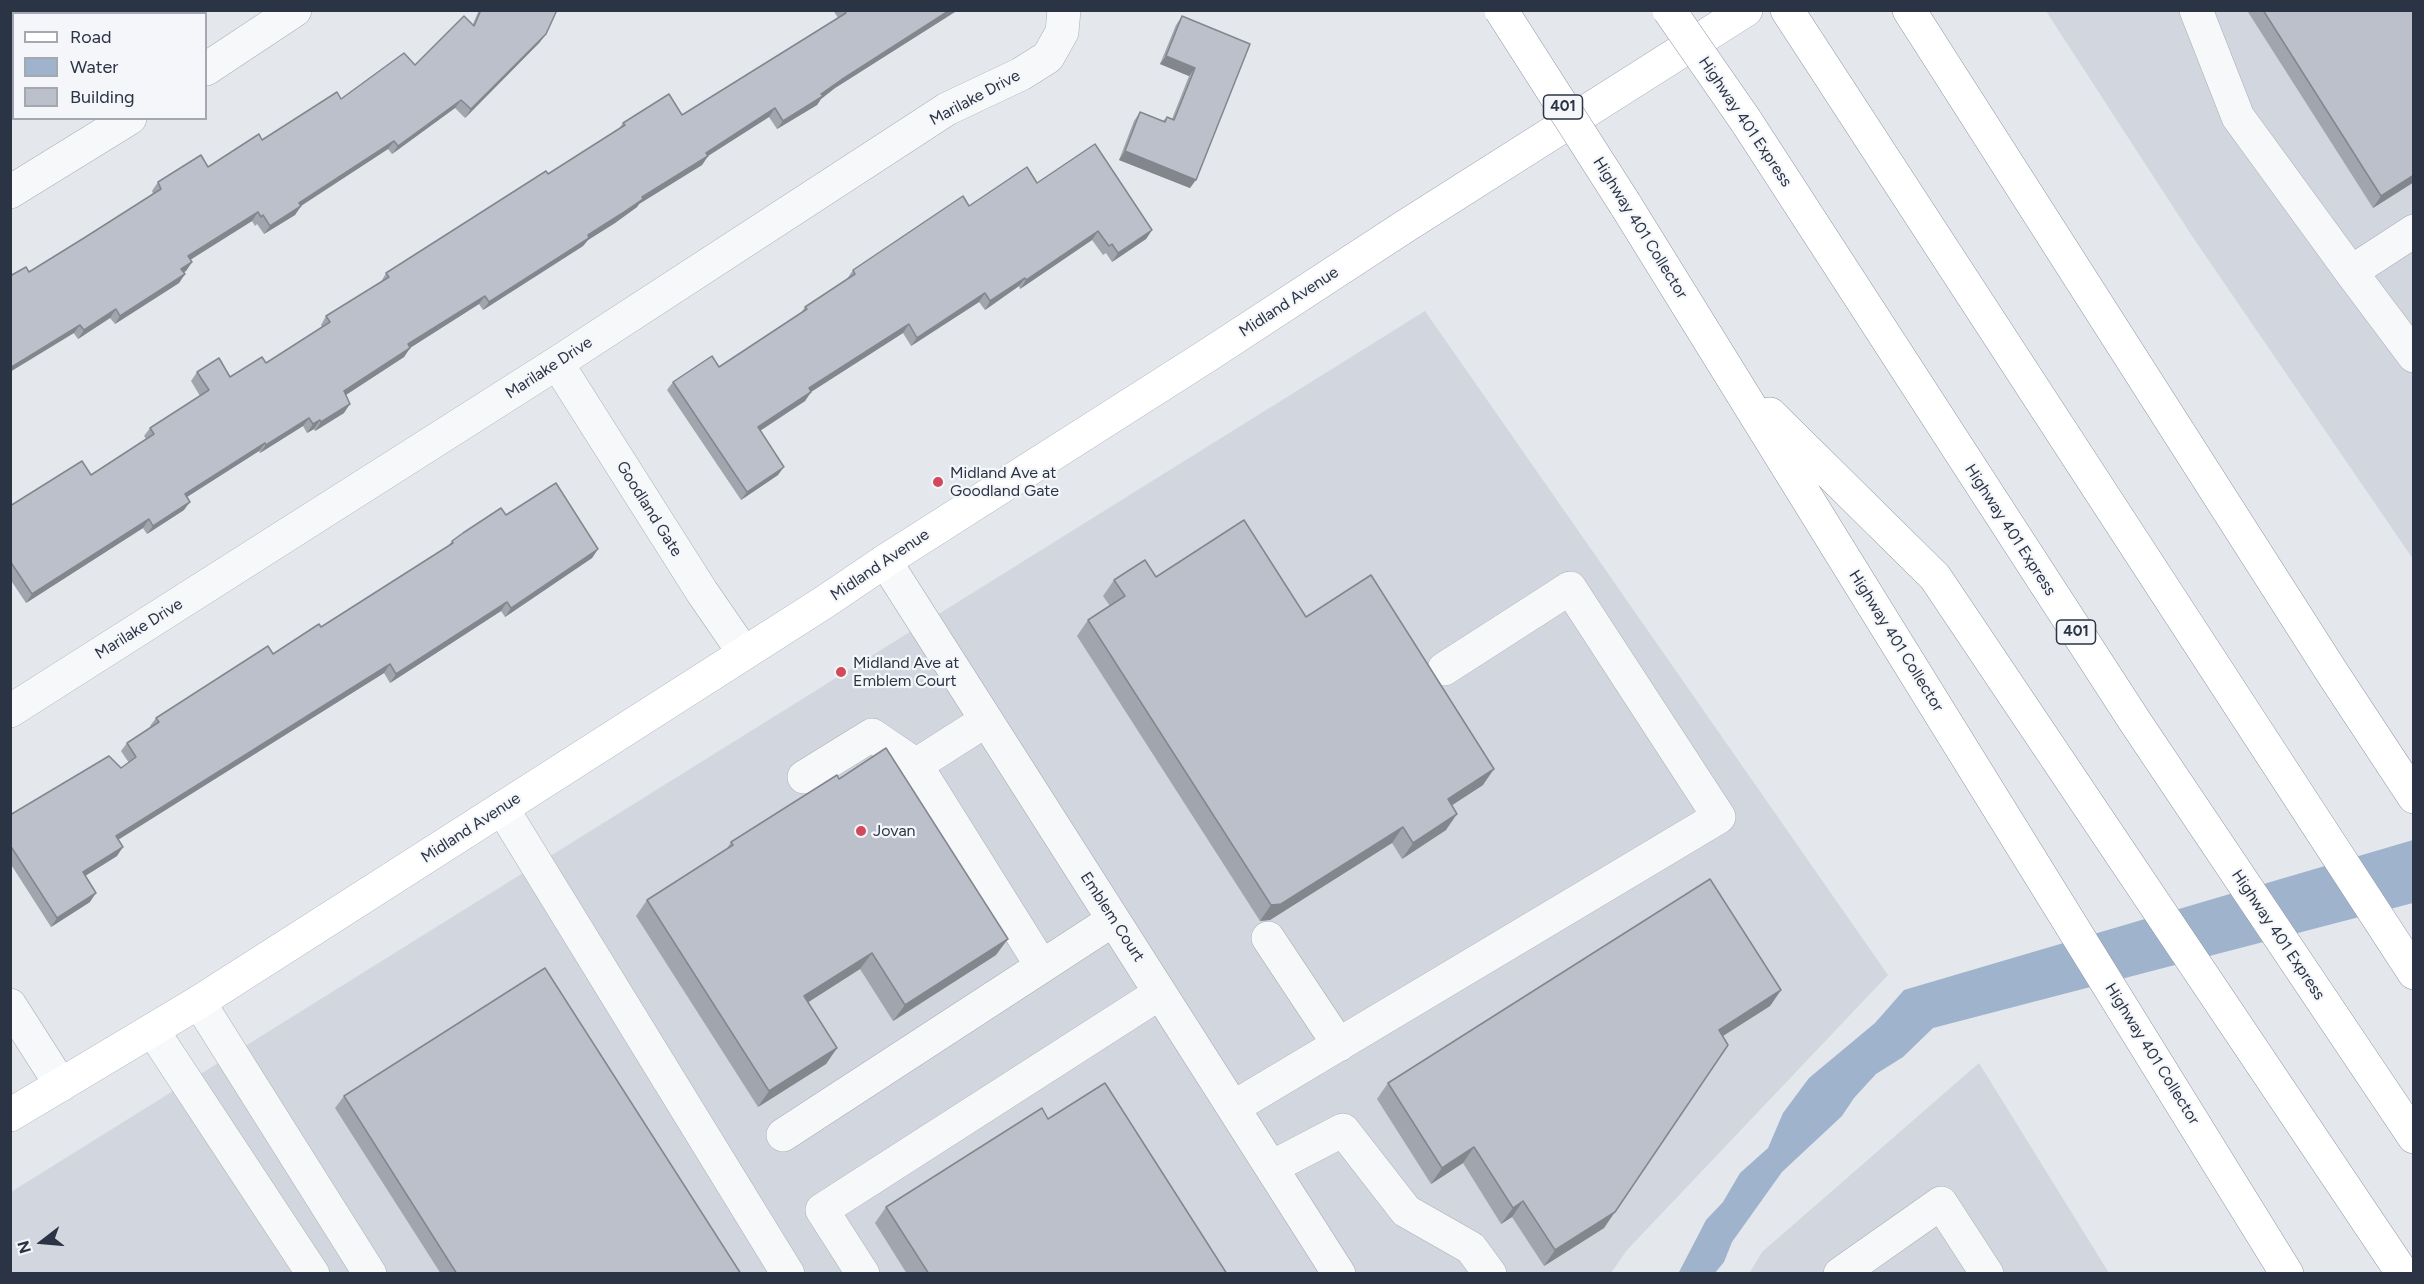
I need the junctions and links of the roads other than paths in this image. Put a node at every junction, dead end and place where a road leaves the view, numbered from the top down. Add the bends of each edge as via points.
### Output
1 (295, 10) edge
2 (1064, 10) edge
3 (1501, 10) edge
4 (1669, 10) edge
5 (1746, 10) edge
6 (1787, 10) edge
7 (2196, 10) edge
8 (1916, 21) edge
9 (207, 68) edge
10 (127, 120) edge
11 (10, 192) edge
12 (2414, 231) edge
13 (2351, 272) junction
14 (2414, 356) edge
15 (557, 363) junction
16 (1732, 377) junction
17 (885, 561) junction
18 (744, 653) junction
19 (1444, 669) dead end
20 (10, 711) edge
21 (985, 721) junction
22 (916, 765) junction
23 (804, 777) dead end
24 (2414, 796) edge
25 (502, 808) junction
26 (1113, 920) junction
27 (1268, 938) dead end
28 (1041, 965) junction
29 (2414, 973) edge
30 (1160, 993) junction
31 (199, 1002) junction
32 (10, 1005) edge
33 (153, 1031) junction
34 (1339, 1045) junction
35 (61, 1085) junction
36 (1234, 1107) junction
37 (10, 1115) edge
38 (783, 1135) dead end
39 (2414, 1137) edge
40 (1272, 1167) junction
41 (313, 1274) edge
42 (370, 1274) edge
43 (788, 1274) edge
44 (863, 1274) edge
45 (1340, 1274) edge
46 (1490, 1274) edge
47 (1840, 1274) edge
48 (1987, 1274) edge
49 (2288, 1274) edge
50 (2403, 1274) edge

1 - 9 street
2 - 15 street, Marilake Drive via 1062,32 1048,57 947,110
3 - 16 main road, Highway 401 Collector / 401, bridge
4 - 39 main road, Highway 401 Express / 401, bridge via 1746,122 2136,723
5 - 17 main road, Midland Avenue
6 - 29 main road
7 - 13 street via 2238,117
8 - 24 main road
10 - 11 street
12 - 13 street
13 - 14 street
15 - 18 street, Goodland Gate
15 - 20 street, Marilake Drive
16 - 49 main road, Highway 401 Collector / 401
16 - 50 main road via 1935,577
17 - 18 main road, Midland Avenue
17 - 21 street, Emblem Court
18 - 25 main road, Midland Avenue
19 - 34 street via 1570,588 1719,817
21 - 22 street
21 - 26 street, Emblem Court
22 - 23 street via 872,735
22 - 28 street
25 - 31 main road, Midland Avenue
25 - 43 street
26 - 28 street
26 - 30 street, Emblem Court
27 - 34 street
28 - 38 street
30 - 36 street, Emblem Court
30 - 44 street via 822,1210
31 - 33 main road, Midland Avenue
31 - 42 street
32 - 35 street
33 - 35 main road, Midland Avenue
33 - 41 street
34 - 36 street
35 - 37 main road, Midland Avenue
36 - 40 street, Emblem Court
40 - 45 street, Emblem Court
40 - 46 street via 1343,1130 1406,1211 1471,1248
47 - 48 street via 1941,1203

